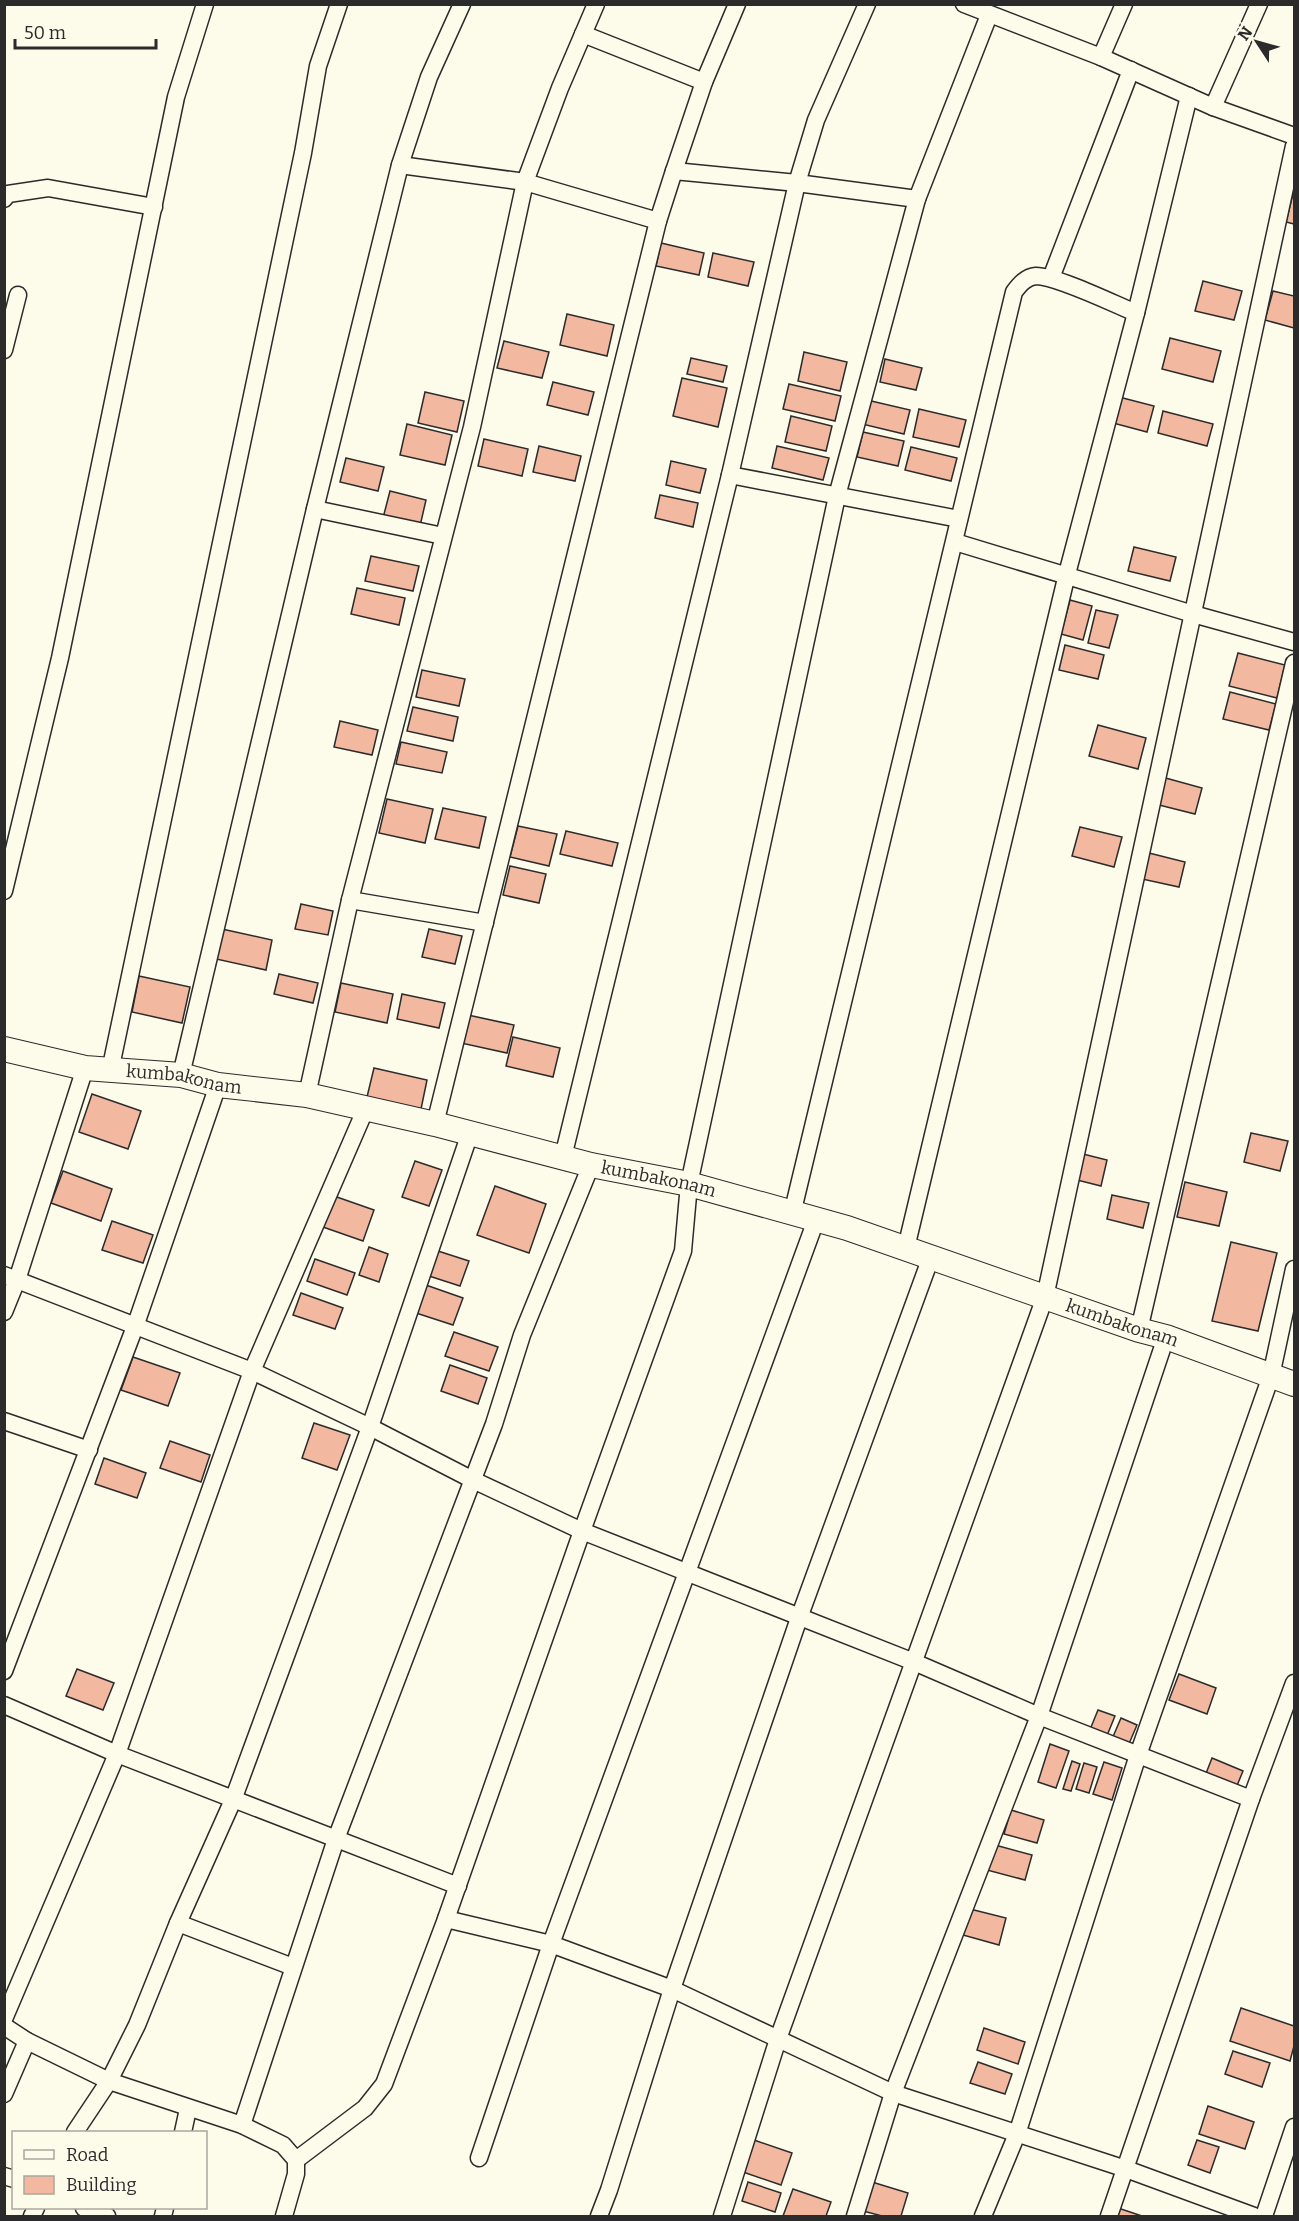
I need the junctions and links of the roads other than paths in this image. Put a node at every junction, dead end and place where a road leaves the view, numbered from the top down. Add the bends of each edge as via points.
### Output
1 (205, 4) edge
2 (339, 4) edge
3 (462, 4) edge
4 (596, 4) edge
5 (737, 4) edge
6 (867, 4) edge
7 (964, 4) edge
8 (1124, 4) edge
9 (1259, 4) edge
10 (989, 15) junction
11 (583, 34) junction
12 (1101, 57) junction
13 (1131, 70) junction
14 (704, 82) junction
15 (1189, 96) junction
16 (1213, 106) junction
17 (1294, 136) edge
18 (1294, 146) edge
19 (400, 165) junction
20 (674, 171) junction
21 (525, 182) junction
22 (797, 183) junction
23 (4, 199) edge
24 (917, 199) junction
25 (154, 207) junction
26 (658, 221) junction
27 (1051, 278) junction
28 (18, 295) dead end
29 (1136, 314) junction
30 (4, 350) edge
31 (730, 475) junction
32 (837, 496) junction
33 (315, 509) junction
34 (959, 519) junction
35 (443, 536) junction
36 (955, 542) junction
37 (1067, 574) junction
38 (1193, 614) junction
39 (1294, 642) edge
40 (1294, 663) edge
41 (4, 891) edge
42 (350, 900) junction
43 (485, 923) junction
44 (4, 1049) edge
45 (85, 1068) junction
46 (110, 1071) junction
47 (181, 1075) junction
48 (218, 1085) junction
49 (308, 1095) junction
50 (366, 1108) junction
51 (435, 1124) junction
52 (470, 1133) junction
53 (563, 1157) junction
54 (591, 1165) junction
55 (689, 1184) junction
56 (792, 1214) junction
57 (816, 1220) junction
58 (906, 1248) junction
59 (931, 1257) junction
60 (1294, 1269) edge
61 (11, 1278) edge
62 (1045, 1297) junction
63 (4, 1312) edge
64 (136, 1324) junction
65 (1139, 1330) junction
66 (1166, 1337) junction
67 (252, 1371) junction
68 (1271, 1376) junction
69 (1294, 1384) edge
70 (4, 1421) edge
71 (370, 1427) junction
72 (89, 1450) junction
73 (473, 1480) junction
74 (582, 1531) junction
75 (687, 1571) junction
76 (799, 1618) junction
77 (914, 1662) junction
78 (4, 1671) edge
79 (1294, 1683) edge
80 (4, 1706) edge
81 (1039, 1716) junction
82 (117, 1754) junction
83 (1138, 1755) junction
84 (1251, 1798) junction
85 (233, 1800) junction
86 (336, 1839) junction
87 (458, 1886) junction
88 (446, 1919) junction
89 (178, 1923) junction
90 (551, 1944) junction
91 (293, 1967) junction
92 (672, 1989) junction
93 (4, 2019) edge
94 (4, 2026) edge
95 (778, 2039) junction
96 (27, 2041) junction
97 (109, 2081) junction
98 (893, 2092) junction
99 (4, 2094) edge
100 (188, 2109) junction
101 (242, 2125) junction
102 (1294, 2127) edge
103 (76, 2131) edge
104 (183, 2131) edge
105 (1017, 2134) junction
106 (479, 2158) dead end
107 (296, 2160) junction
108 (1126, 2169) junction
109 (87, 2209) edge
110 (1248, 2216) edge
111 (107, 2217) edge
112 (284, 2217) edge
113 (599, 2217) edge
114 (722, 2217) edge
115 (855, 2217) edge
116 (983, 2217) edge
117 (1109, 2217) edge
118 (1264, 2217) edge

1 - 25 street via 176,97
2 - 46 street via 318,66
3 - 19 street via 429,78
4 - 11 street
5 - 14 street
6 - 22 street via 816,120
7 - 10 street
8 - 12 street
9 - 16 street
10 - 12 street
10 - 24 street
11 - 14 street
11 - 21 street
12 - 13 street
13 - 15 street
13 - 27 street
14 - 20 street
15 - 16 street
15 - 29 street
16 - 17 street
18 - 38 street
19 - 21 street
19 - 33 street
20 - 22 street
20 - 26 street
21 - 26 street
21 - 35 street via 472,427
22 - 24 street
22 - 31 street
23 - 25 street via 8,194 48,188
24 - 32 street
25 - 41 street via 60,658
26 - 43 street
27 - 29 street
27 - 34 street via 1035,276 1022,281 1014,292
28 - 30 street
29 - 37 street
31 - 32 street
31 - 53 street
32 - 34 street
32 - 55 street
33 - 35 street
33 - 47 street
34 - 36 street
35 - 42 street
36 - 37 street
36 - 56 street
37 - 38 street
37 - 58 street
38 - 39 street
38 - 62 street
40 - 65 street
42 - 43 street
42 - 49 street
43 - 51 street
44 - 45 street, kumbakonam
45 - 46 street, kumbakonam
45 - 61 street
46 - 47 street, kumbakonam
47 - 48 street, kumbakonam
48 - 49 street, kumbakonam
48 - 64 street
49 - 50 street, kumbakonam
50 - 51 street, kumbakonam
50 - 67 street
51 - 52 street, kumbakonam
52 - 53 street, kumbakonam
52 - 71 street
53 - 54 street, kumbakonam
54 - 55 street, kumbakonam
54 - 73 street via 522,1335
55 - 56 street, kumbakonam
55 - 74 street via 683,1251
56 - 57 street, kumbakonam
57 - 58 street, kumbakonam
57 - 75 street
58 - 59 street, kumbakonam
59 - 62 street, kumbakonam
59 - 76 street
60 - 68 street
61 - 63 street
61 - 64 street
62 - 65 street, kumbakonam
62 - 77 street
64 - 67 street
64 - 72 street
65 - 66 street, kumbakonam
66 - 68 street, kumbakonam
66 - 81 street
67 - 71 street
67 - 82 street
68 - 69 street, kumbakonam
68 - 83 street
70 - 72 street
71 - 73 street
71 - 85 street
72 - 78 street
73 - 74 street
73 - 86 street
74 - 75 street
74 - 87 street
75 - 76 street
75 - 90 street
76 - 77 street
76 - 92 street
77 - 81 street
77 - 95 street
79 - 84 street
80 - 82 street
81 - 83 street
81 - 98 street
82 - 85 street
82 - 93 street
83 - 84 street
83 - 105 street
84 - 108 street
85 - 86 street
85 - 89 street
86 - 87 street
86 - 91 street
87 - 88 street
88 - 90 street
88 - 107 street via 384,2084 365,2108
89 - 91 street
89 - 97 street via 137,2025
90 - 92 street
90 - 106 street
91 - 101 street
92 - 95 street
92 - 113 street
94 - 96 street
95 - 98 street
95 - 114 street
96 - 97 street
96 - 99 street
97 - 100 street
97 - 103 street
98 - 105 street
98 - 115 street
100 - 101 street
100 - 104 street
101 - 107 street via 283,2145
102 - 118 street
105 - 108 street
105 - 116 street
107 - 112 street
108 - 110 street
108 - 117 street
109 - 111 street

